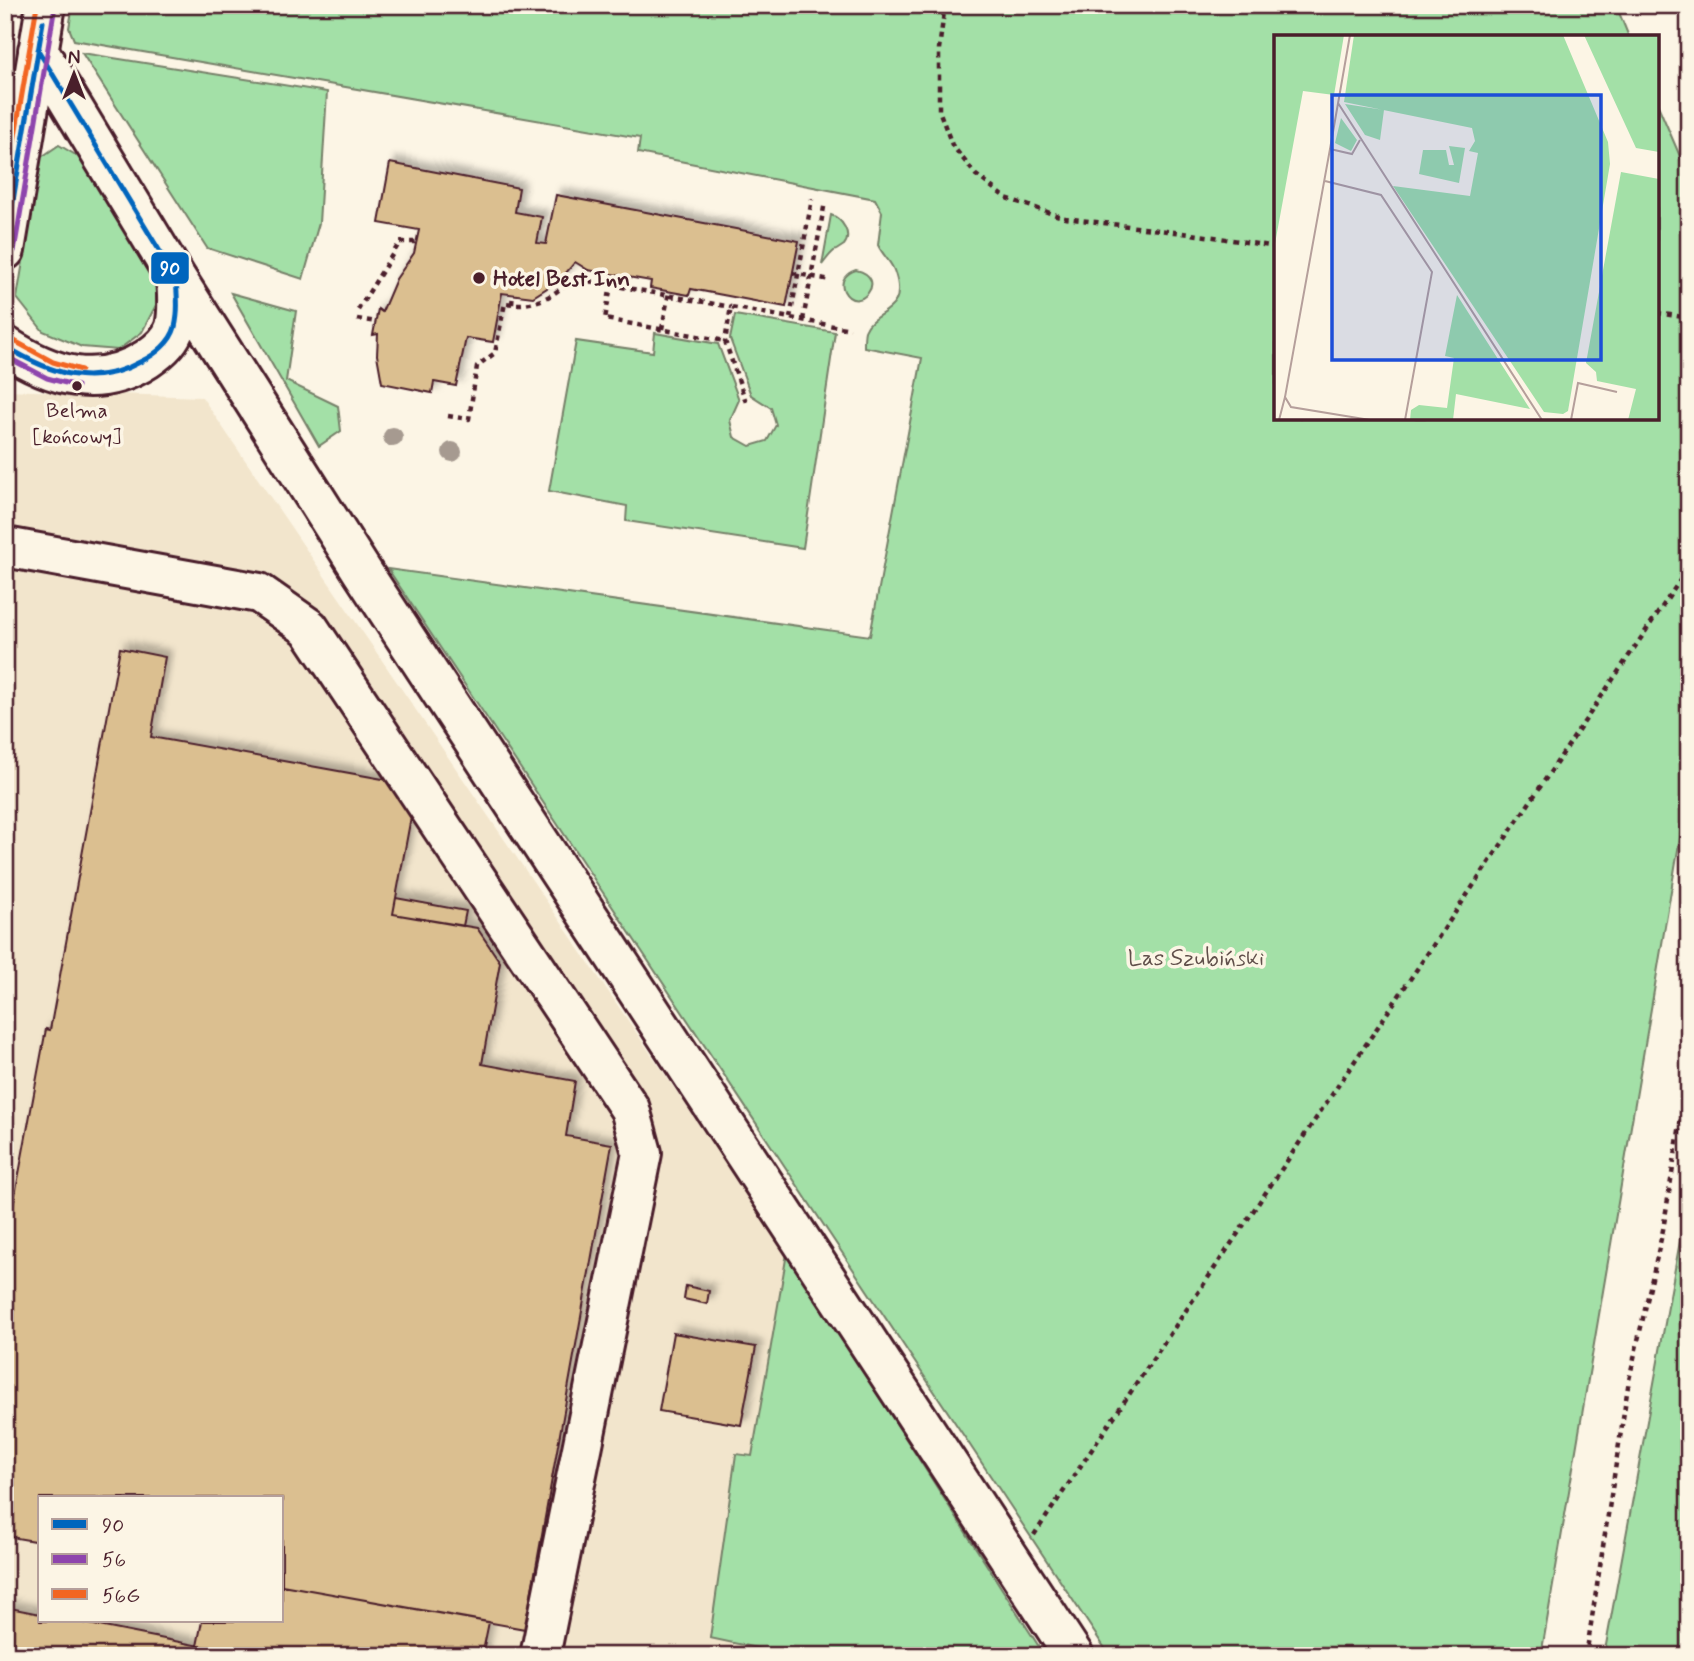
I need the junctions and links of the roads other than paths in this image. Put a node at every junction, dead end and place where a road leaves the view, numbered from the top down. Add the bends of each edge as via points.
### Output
1 (46, 5) edge
2 (38, 50) junction
3 (5, 250) edge
4 (176, 278) junction
5 (5, 346) edge
6 (5, 547) edge
7 (540, 1656) edge
8 (1073, 1656) edge

1 - 2 street
2 - 3 street
2 - 4 street
4 - 5 street via 175,329 163,347 129,369 79,378 50,370
4 - 8 street via 363,573
6 - 7 street via 259,593 309,628 630,1109 642,1153

